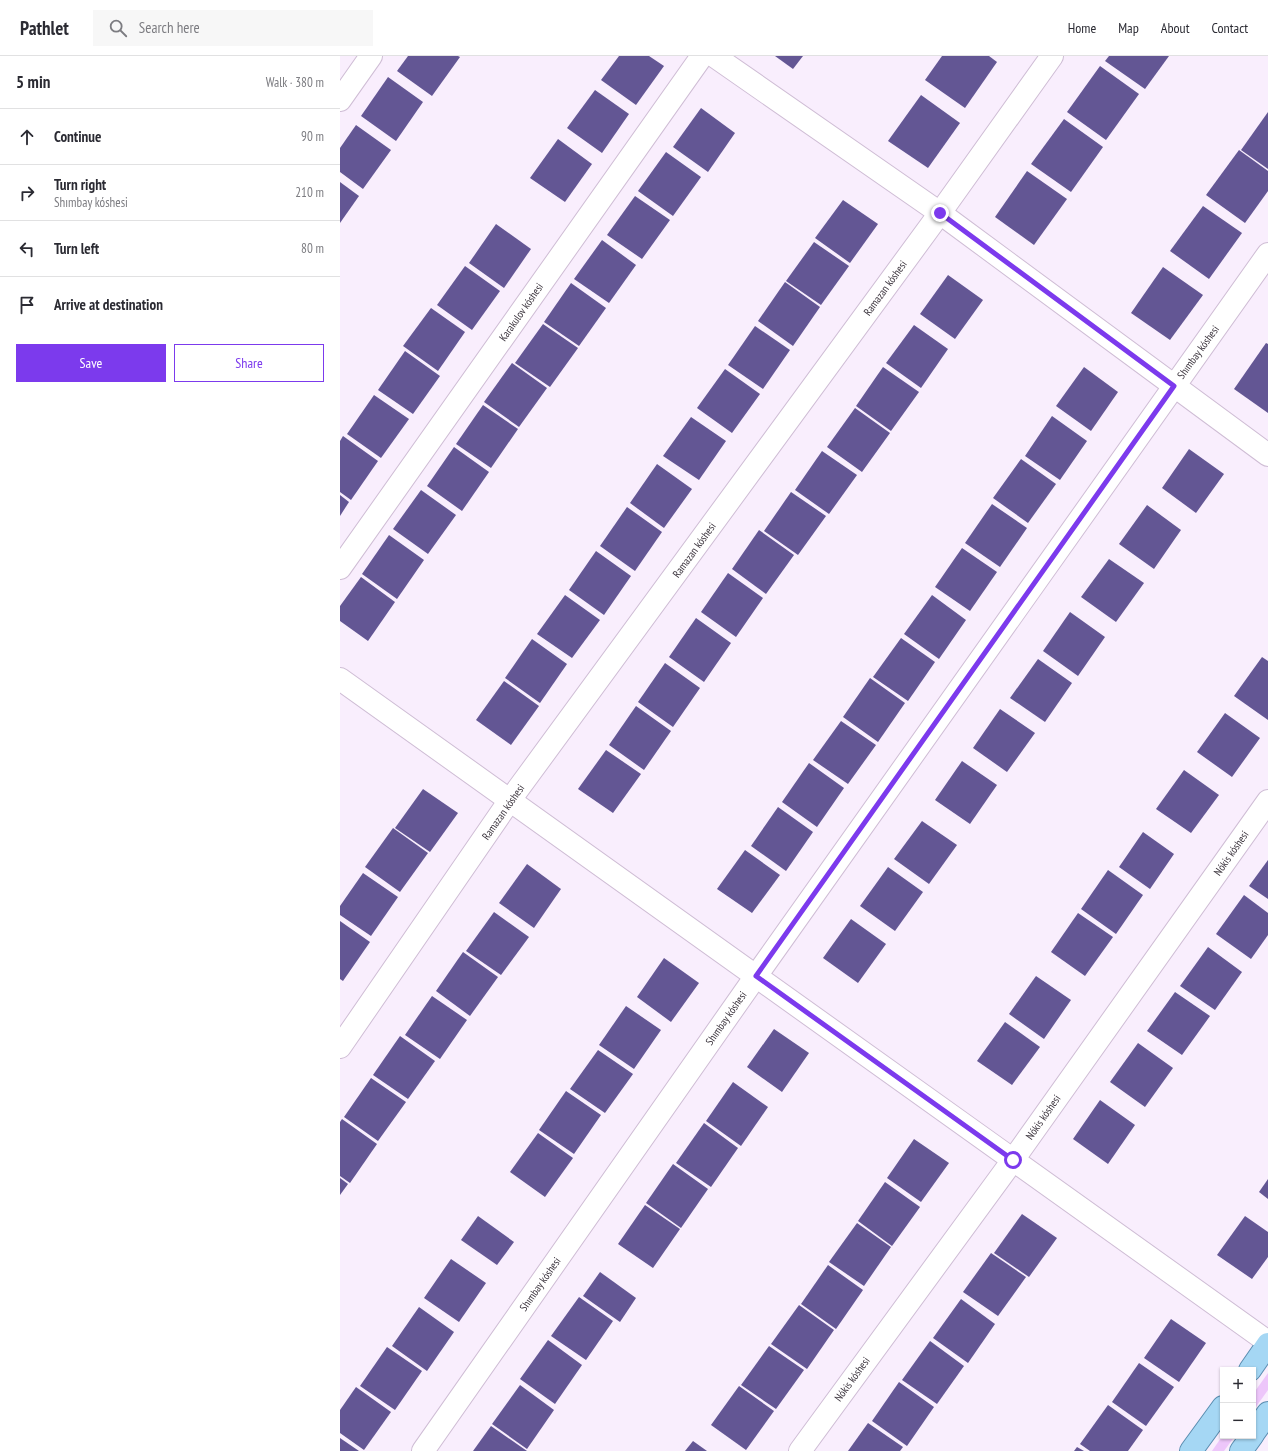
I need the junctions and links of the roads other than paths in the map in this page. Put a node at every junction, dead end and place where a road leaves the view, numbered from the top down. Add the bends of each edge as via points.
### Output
1 (371, 56) edge
2 (702, 56) edge
3 (714, 56) edge
4 (1052, 56) edge
5 (340, 100) edge
6 (940, 213) junction
7 (1268, 254) edge
8 (1174, 386) junction
9 (1268, 454) edge
10 (340, 568) edge
11 (340, 679) edge
12 (510, 800) junction
13 (1268, 801) edge
14 (756, 976) junction
15 (340, 1047) edge
16 (1013, 1160) junction
17 (1268, 1343) edge
18 (1252, 1367) edge
19 (1220, 1411) edge
20 (1268, 1413) edge
21 (1256, 1430) edge
22 (1249, 1439) edge
23 (423, 1451) edge
24 (800, 1451) edge
25 (1191, 1451) edge
26 (1241, 1451) edge

1 - 5 street
2 - 10 street, Karakulov kóshesi
3 - 6 street
4 - 6 street, Ramazan kóshesi
6 - 8 street
6 - 12 street, Ramazan kóshesi
7 - 8 street, Shımbay kóshesi
8 - 9 street
8 - 14 street, Shımbay kóshesi
11 - 12 street
12 - 14 street
12 - 15 street, Ramazan kóshesi
13 - 16 street, Nókis kóshesi
14 - 16 street
14 - 23 street, Shımbay kóshesi
16 - 17 street
16 - 24 street, Nókis kóshesi
17 - 18 main road
19 - 25 main road
20 - 21 main road
22 - 26 main road

